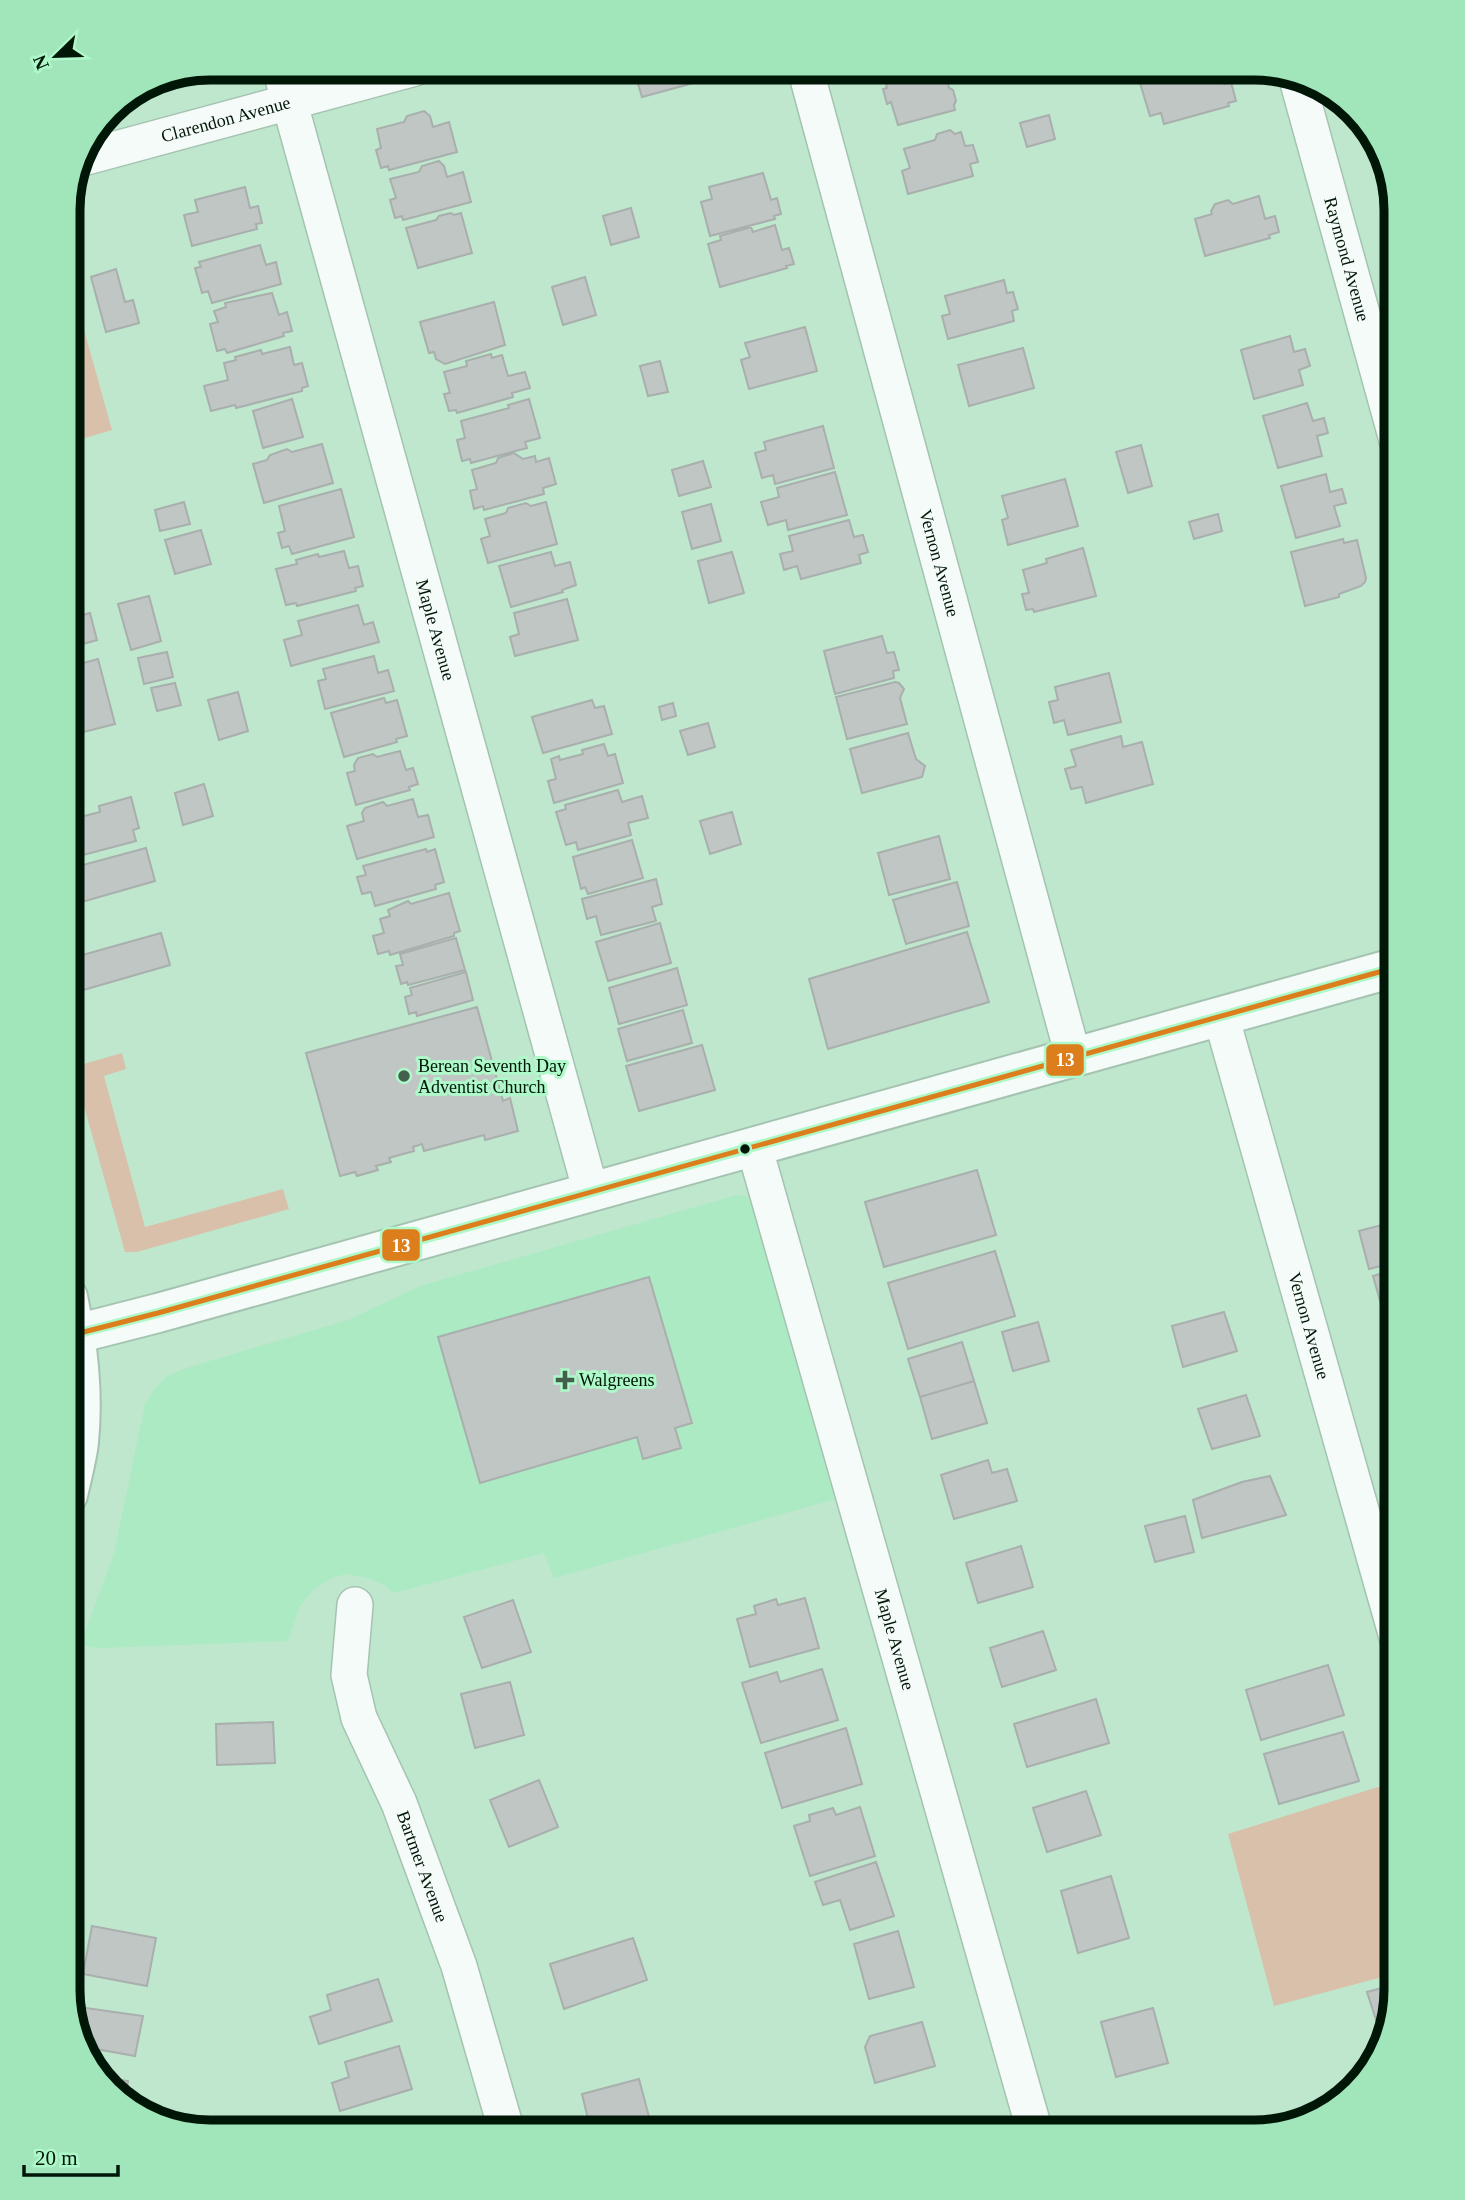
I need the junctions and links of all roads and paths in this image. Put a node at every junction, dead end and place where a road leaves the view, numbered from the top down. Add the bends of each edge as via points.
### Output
1 (284, 81) edge
2 (370, 81) edge
3 (809, 81) edge
4 (1300, 89) edge
5 (290, 104) junction
6 (93, 155) edge
7 (1384, 393) edge
8 (1384, 971) edge
9 (1221, 1016) junction
10 (1073, 1056) junction
11 (754, 1146) junction
12 (591, 1192) junction
13 (80, 1333) edge
14 (80, 1398) edge
15 (80, 1417) edge
16 (1384, 1591) edge
17 (355, 1605) dead end
18 (503, 2119) edge
19 (1032, 2120) edge

1 - 5 street, Maple Avenue
2 - 5 street, Clarendon Avenue
3 - 10 street, Vernon Avenue
4 - 7 street, Raymond Avenue
5 - 6 street, Clarendon Avenue
5 - 12 street, Maple Avenue
8 - 9 main road
9 - 10 main road
9 - 16 street, Vernon Avenue
10 - 11 main road
11 - 12 main road
11 - 19 street, Maple Avenue
12 - 13 main road
14 - 15 main road
17 - 18 street, Bartmer Avenue via 349,1675 359,1718 399,1803 459,1966

